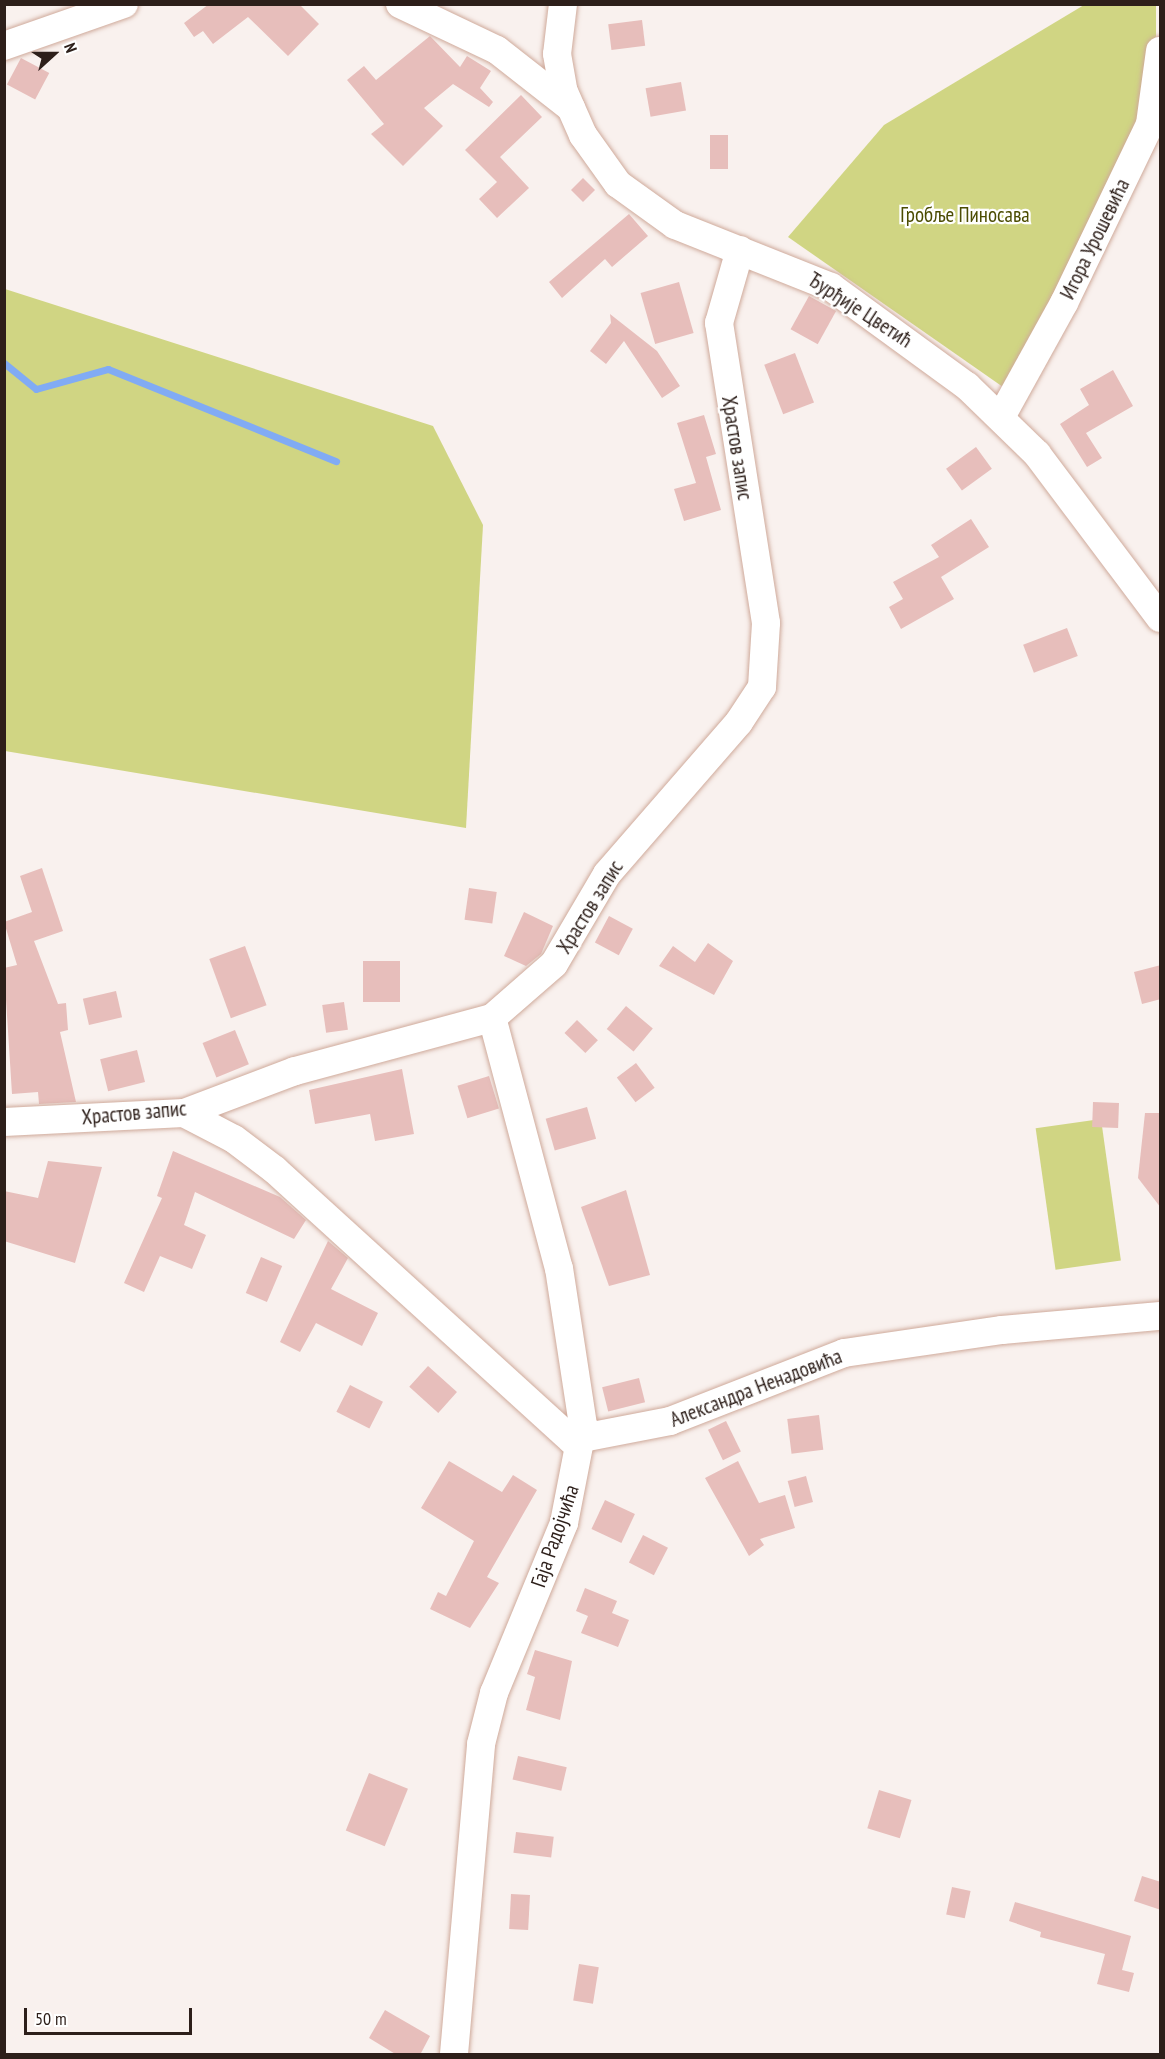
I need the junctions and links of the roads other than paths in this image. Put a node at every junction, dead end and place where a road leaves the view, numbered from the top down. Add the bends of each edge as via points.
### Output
1 (124, 4) edge
2 (400, 4) edge
3 (563, 4) edge
4 (4, 46) edge
5 (1161, 51) edge
6 (570, 108) junction
7 (740, 250) junction
8 (1001, 417) junction
9 (1161, 618) edge
10 (492, 1018) junction
11 (242, 1090) junction
12 (184, 1113) junction
13 (4, 1122) edge
14 (234, 1139) junction
15 (1161, 1316) edge
16 (582, 1441) junction
17 (454, 2055) edge

1 - 4 street
2 - 6 street via 497,50
3 - 6 street, Ђурђије Цветић via 557,54
5 - 8 street, Игора Урошевића via 1156,106 1146,134 1021,387
6 - 7 street, Ђурђије Цветић via 598,159 644,207
7 - 8 street, Ђурђије Цветић via 831,287 925,352
7 - 10 street, Храстов запис via 719,323 766,623 762,687 739,722 607,874 554,964
8 - 9 street, Ђурђије Цветић via 1073,498
10 - 11 street, Храстов запис
10 - 16 street, Гаја Радојчића via 559,1269 582,1403
11 - 12 street, Храстов запис
11 - 14 street
12 - 13 street, Храстов запис
12 - 14 street
14 - 16 street via 558,1432
15 - 16 street, Александра Ненадовића via 1002,1330 844,1353 702,1410
16 - 17 street, Гаја Радојчића via 564,1523 494,1693 481,1744

